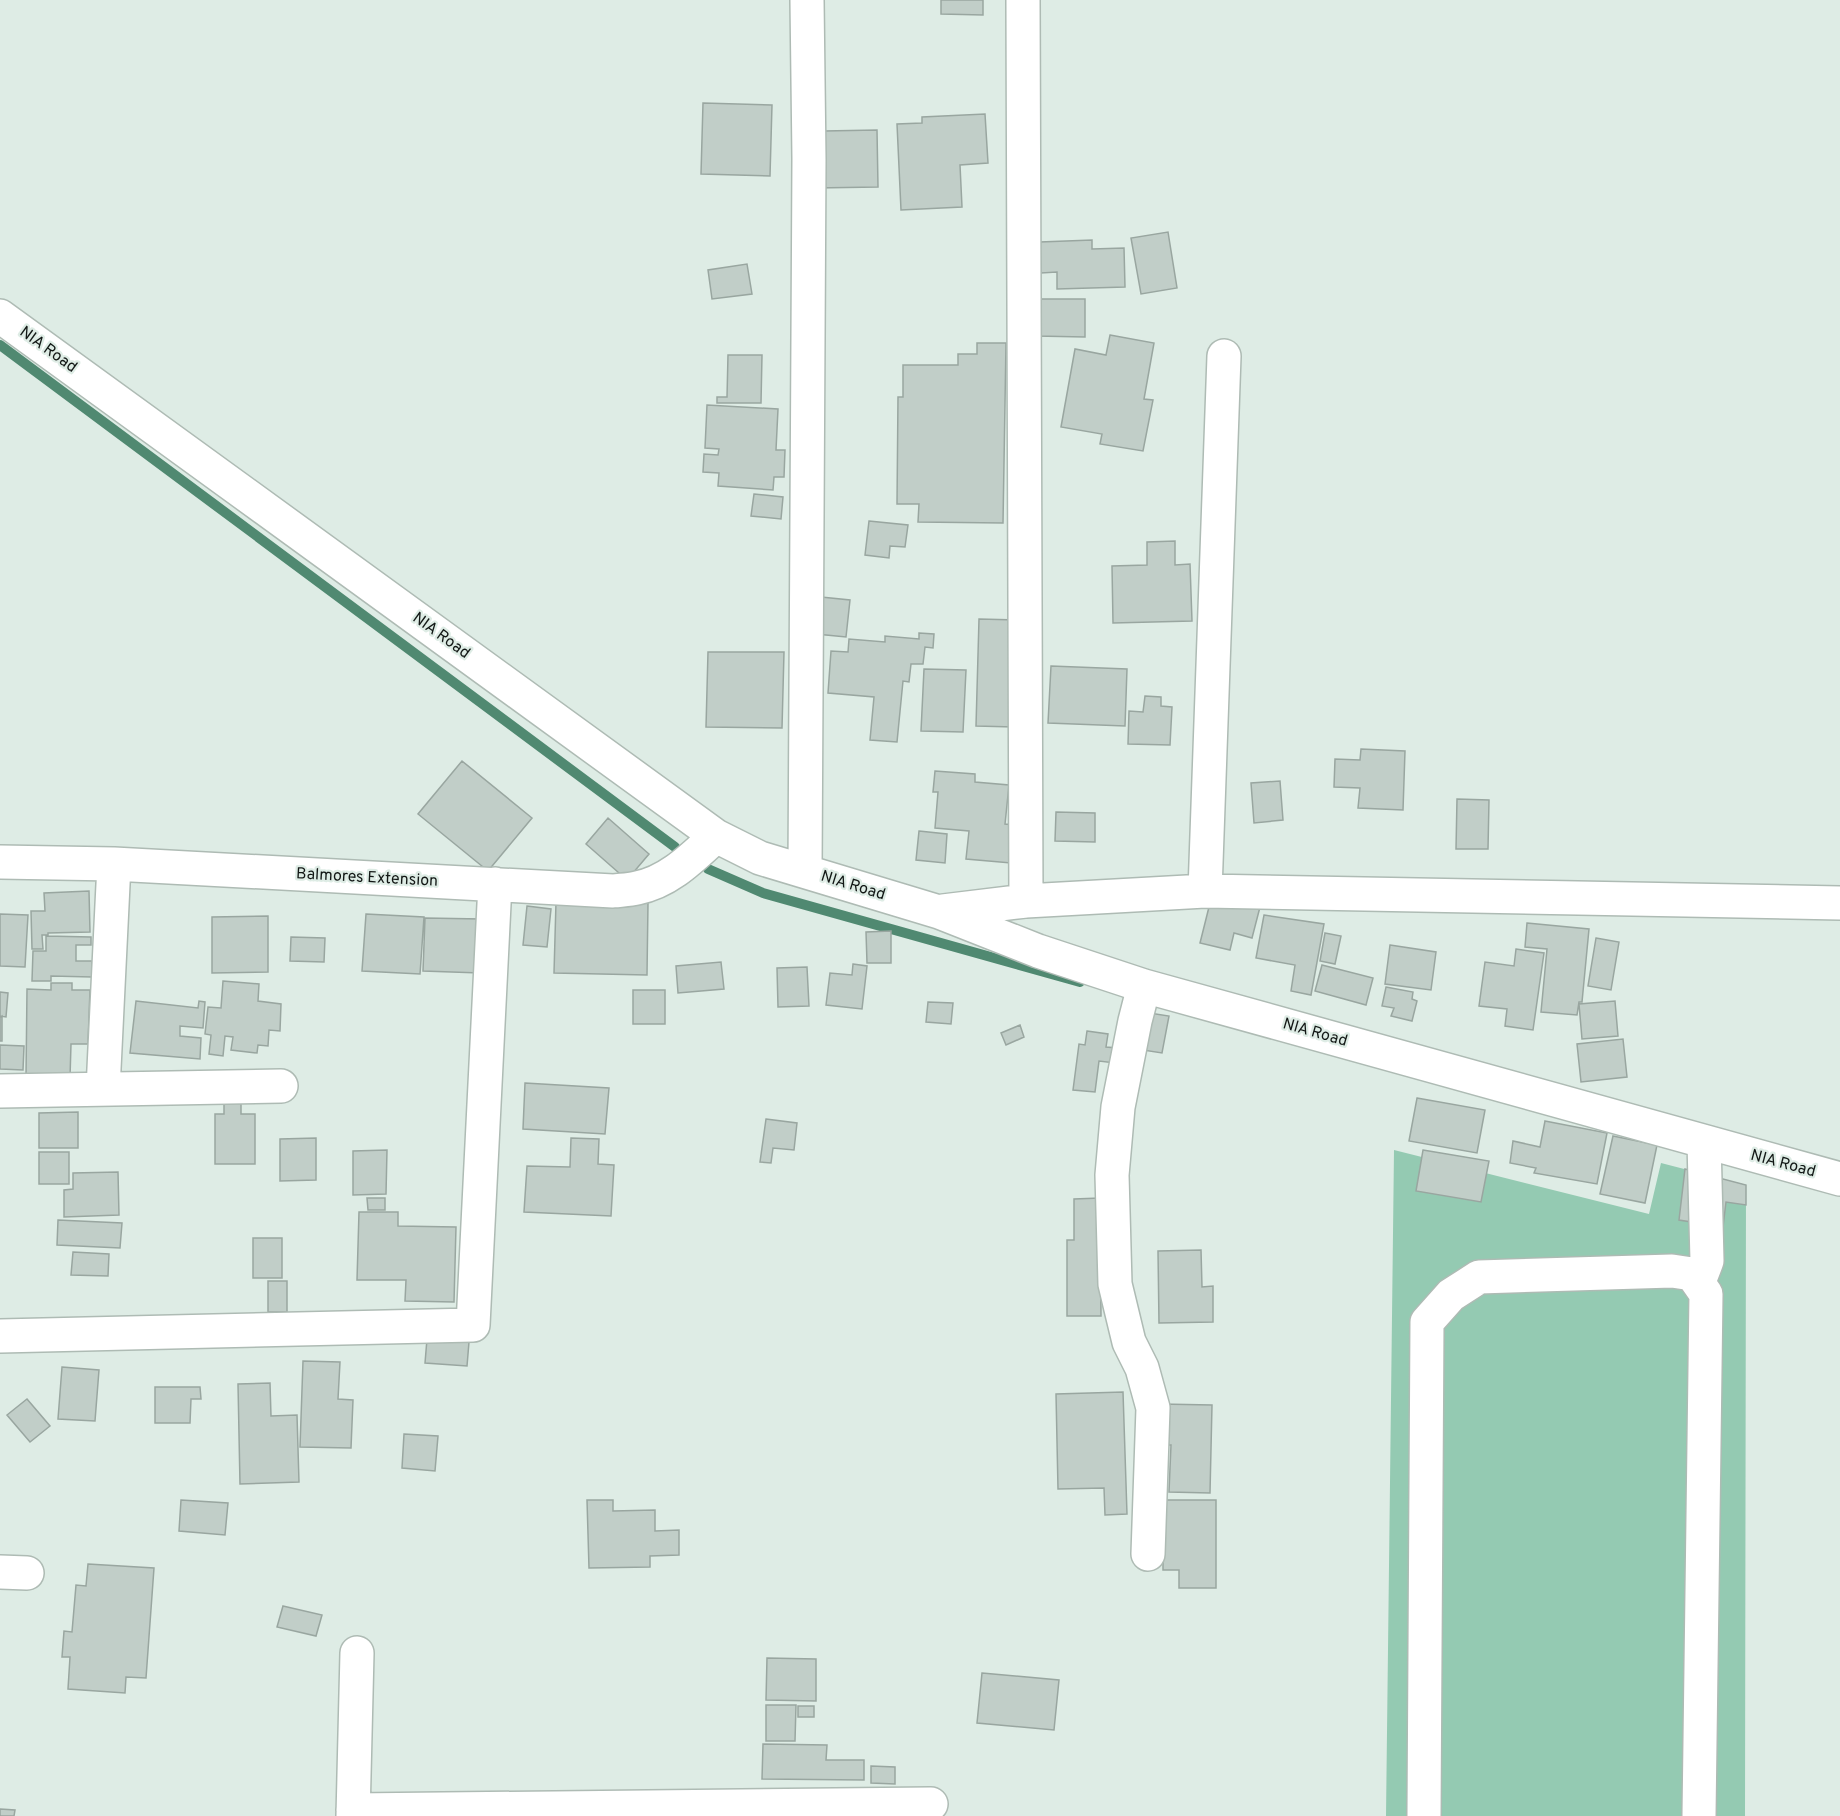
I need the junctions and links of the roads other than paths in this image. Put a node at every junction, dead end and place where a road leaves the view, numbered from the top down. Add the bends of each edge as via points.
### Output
1 (807, 0) edge
2 (1023, 0) edge
3 (0, 316) edge
4 (1224, 356) dead end
5 (716, 836) junction
6 (0, 862) edge
7 (114, 864) junction
8 (805, 871) junction
9 (495, 884) junction
10 (1205, 891) junction
11 (1026, 900) junction
12 (1840, 903) edge
13 (939, 912) junction
14 (1144, 986) junction
15 (281, 1086) dead end
16 (103, 1089) junction
17 (0, 1090) edge
18 (1704, 1155) junction
19 (1840, 1179) edge
20 (1699, 1282) junction
21 (0, 1336) edge
22 (1148, 1554) dead end
23 (357, 1653) dead end
24 (931, 1804) dead end
25 (353, 1813) edge
26 (1424, 1816) edge
27 (1699, 1816) edge

1 - 8 street
2 - 11 street
3 - 5 street, NIA Road
4 - 10 street
5 - 8 street, NIA Road via 760,858
5 - 9 street, Balmores Extension via 683,866 638,888 613,891
6 - 7 street, Balmores Extension
7 - 9 street, Balmores Extension
7 - 16 street
8 - 13 street, NIA Road
9 - 21 street via 473,1325
10 - 11 street
10 - 12 street
11 - 13 street
13 - 14 street, NIA Road via 1038,951
14 - 18 street, NIA Road
14 - 22 street via 1118,1107 1112,1175 1115,1284 1129,1342 1142,1368 1153,1408
15 - 16 street
16 - 17 street
18 - 19 street, NIA Road
18 - 20 street via 1707,1261
20 - 26 street via 1692,1274 1672,1271 1479,1277 1450,1295 1426,1322
20 - 27 street via 1706,1294
23 - 25 street
24 - 25 street

